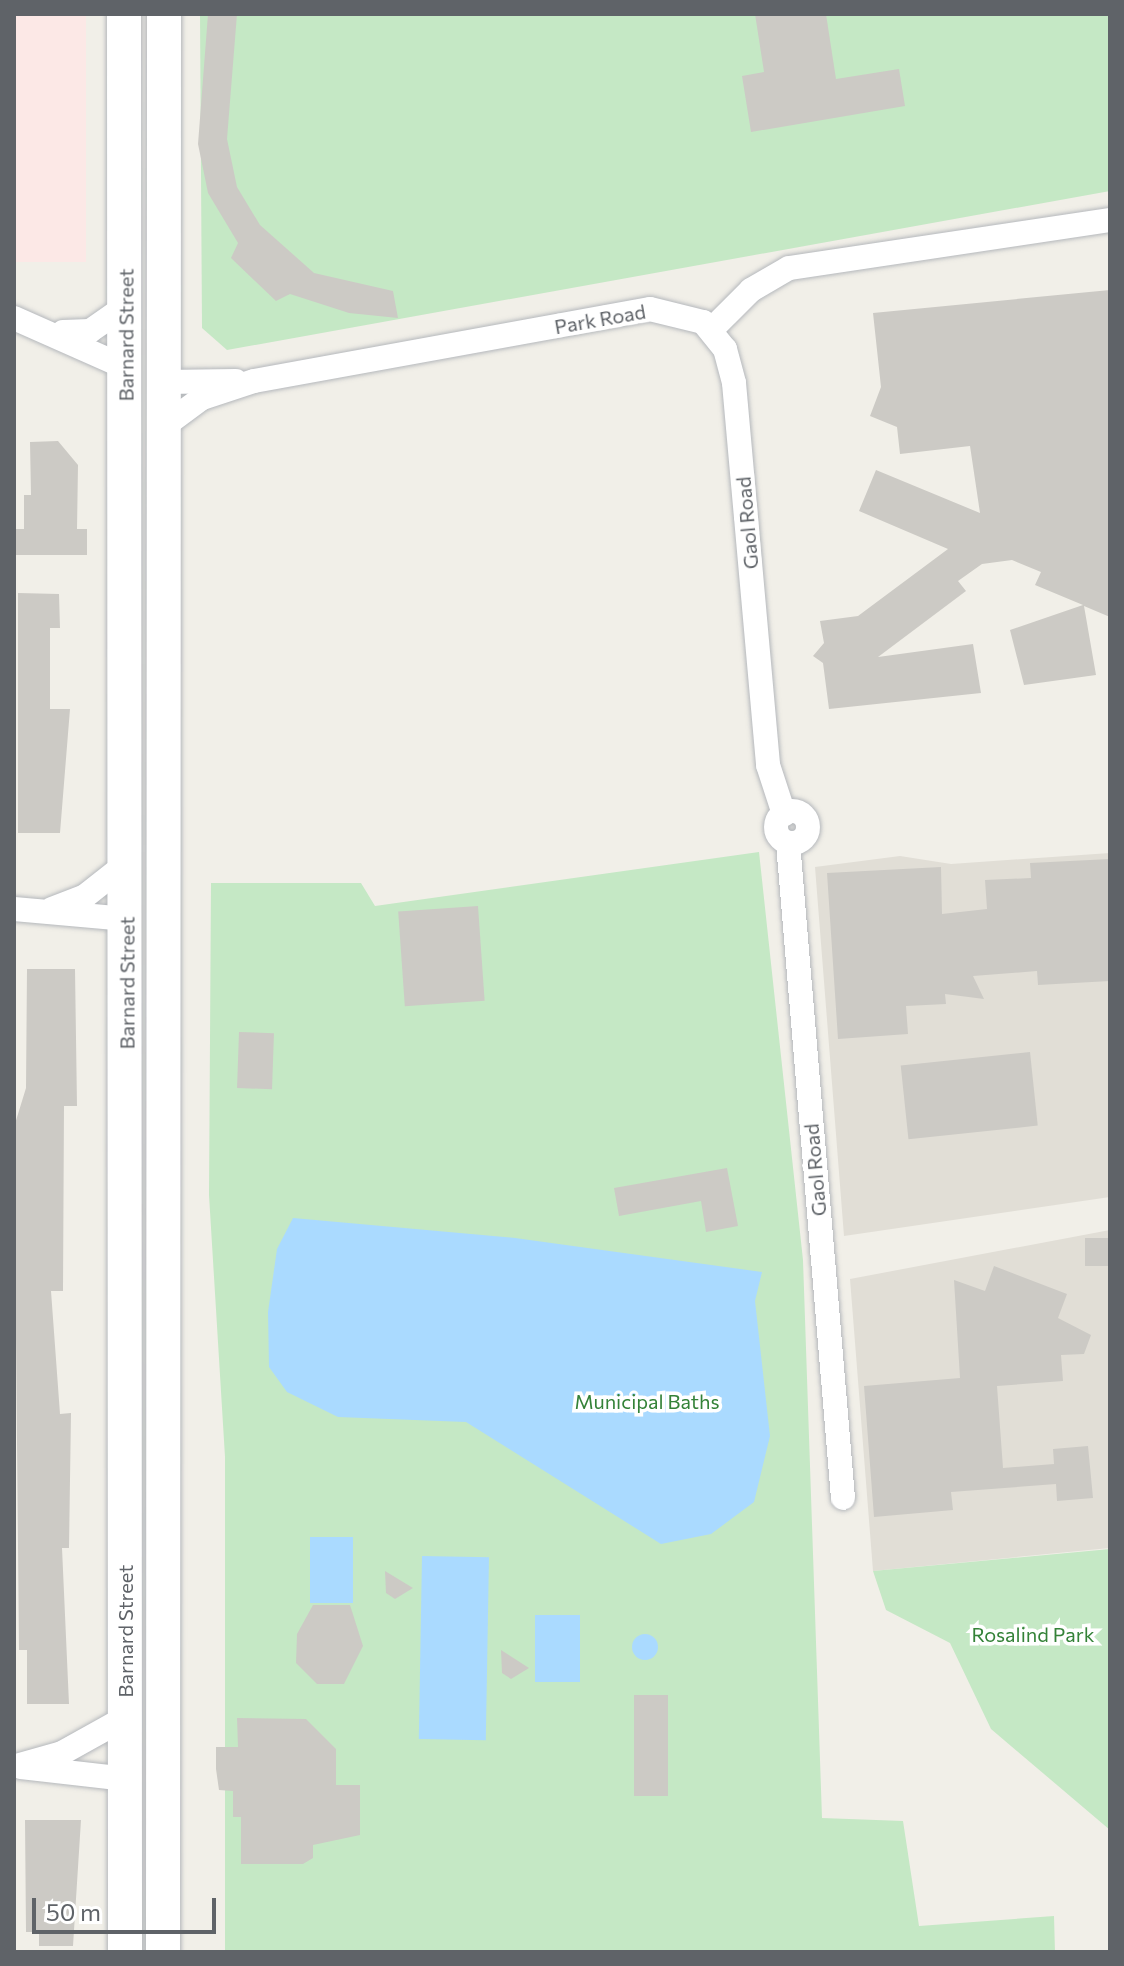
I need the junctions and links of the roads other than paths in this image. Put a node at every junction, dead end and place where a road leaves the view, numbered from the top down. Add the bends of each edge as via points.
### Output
1 (124, 14) edge
2 (164, 14) edge
3 (1110, 220) edge
4 (126, 306) junction
5 (14, 318) edge
6 (711, 330) junction
7 (53, 332) junction
8 (127, 368) junction
9 (254, 381) junction
10 (164, 382) junction
11 (164, 426) junction
12 (126, 635) junction
13 (164, 666) junction
14 (127, 863) junction
15 (14, 909) edge
16 (50, 909) junction
17 (127, 919) junction
18 (163, 1253) junction
19 (843, 1498) dead end
20 (126, 1503) junction
21 (163, 1546) junction
22 (125, 1718) junction
23 (15, 1766) edge
24 (126, 1779) junction
25 (125, 1952) edge
26 (163, 1952) edge

1 - 4 main road, Barnard Street
2 - 10 main road, Barnard Street
3 - 6 street via 799,265 751,290
4 - 7 street via 90,331
4 - 8 main road, Barnard Street
5 - 7 street
6 - 9 street, Park Road via 688,314 650,309
6 - 19 street, Gaol Road via 734,383 768,765 784,814 800,814 808,827 802,840 788,843
7 - 8 street
8 - 12 main road, Barnard Street
9 - 10 street, Park Road
9 - 11 street, Park Road via 202,398
10 - 11 main road, Barnard Street
10 - 12 main road via 146,404 144,494
11 - 13 main road, Barnard Street
12 - 14 main road, Barnard Street
13 - 17 main road via 150,736 146,904 138,918
13 - 18 main road, Barnard Street
14 - 16 street via 84,897
14 - 17 main road, Barnard Street
15 - 16 street
16 - 17 street
17 - 20 main road, Barnard Street
18 - 20 main road via 144,1275 139,1436
18 - 21 main road, Barnard Street
20 - 22 main road, Barnard Street
21 - 24 main road via 146,1616 145,1761
21 - 26 main road, Barnard Street
22 - 23 street via 62,1753
22 - 24 main road, Barnard Street
23 - 24 street
24 - 25 main road, Barnard Street

